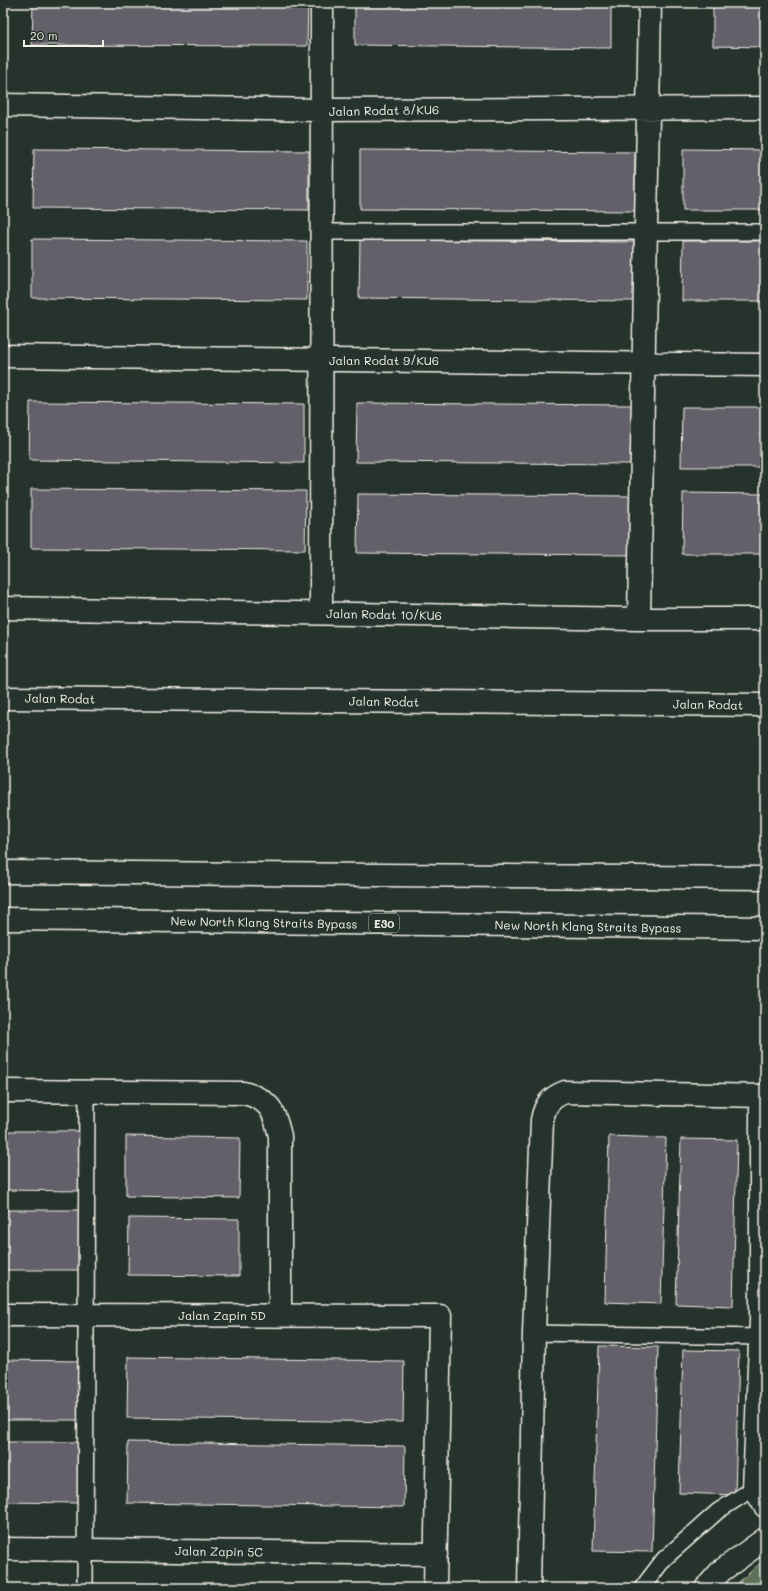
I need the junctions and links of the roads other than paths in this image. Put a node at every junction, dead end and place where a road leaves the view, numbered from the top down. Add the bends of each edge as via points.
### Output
1 (322, 3) edge
2 (650, 3) edge
3 (3, 105) edge
4 (649, 107) junction
5 (765, 108) edge
6 (321, 110) junction
7 (646, 231) junction
8 (322, 232) junction
9 (765, 232) edge
10 (3, 356) edge
11 (322, 360) junction
12 (644, 363) junction
13 (765, 364) edge
14 (3, 608) edge
15 (322, 612) junction
16 (639, 619) junction
17 (765, 619) edge
18 (3, 698) edge
19 (765, 705) edge
20 (3, 872) edge
21 (765, 878) edge
22 (3, 919) edge
23 (765, 928) edge
24 (3, 1091) edge
25 (87, 1092) junction
26 (763, 1096) edge
27 (3, 1315) edge
28 (86, 1315) junction
29 (280, 1315) junction
30 (762, 1325) edge
31 (534, 1334) junction
32 (754, 1488) junction
33 (765, 1506) edge
34 (765, 1539) edge
35 (3, 1549) edge
36 (85, 1550) junction
37 (436, 1554) junction
38 (85, 1588) edge
39 (435, 1588) edge
40 (529, 1588) edge
41 (642, 1588) edge
42 (706, 1588) edge

1 - 6 main road
2 - 4 main road
3 - 6 main road, Jalan Rodat 8/KU6
4 - 5 main road, Jalan Rodat 8/KU6
4 - 6 main road, Jalan Rodat 8/KU6
4 - 7 main road
6 - 8 main road
7 - 8 lane
7 - 9 lane
7 - 12 main road
8 - 11 main road
10 - 11 main road, Jalan Rodat 9/KU6
11 - 12 main road, Jalan Rodat 9/KU6
11 - 15 main road
12 - 13 main road, Jalan Rodat 9/KU6
12 - 16 main road
14 - 15 main road, Jalan Rodat 10/KU6
15 - 16 main road, Jalan Rodat 10/KU6
16 - 17 main road, Jalan Rodat 10/KU6
18 - 19 main road, Jalan Rodat
20 - 21 main road
22 - 23 main road, New North Klang Straits Bypass / E30
24 - 25 main road
25 - 28 lane
25 - 29 main road via 244,1093 257,1096 268,1104 276,1119 280,1136
26 - 30 main road
26 - 31 main road via 565,1092 553,1097 545,1107 542,1120
27 - 28 main road, Jalan Zapin 5D
28 - 29 main road, Jalan Zapin 5D
28 - 36 lane
29 - 37 main road, Jalan Zapin 5D via 440,1316
30 - 31 lane
30 - 32 main road
31 - 40 main road
32 - 33 main road
32 - 41 lane via 718,1511 664,1559
34 - 42 main road via 721,1571
35 - 36 main road, Jalan Zapin 5C
36 - 37 main road, Jalan Zapin 5C
36 - 38 lane
37 - 39 main road

